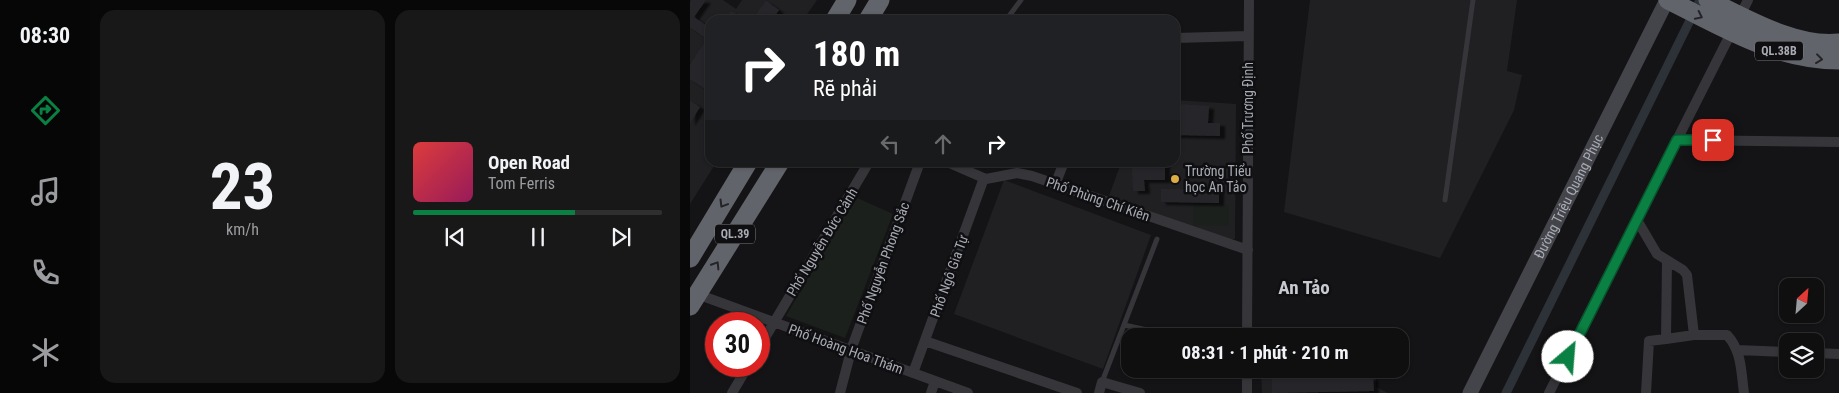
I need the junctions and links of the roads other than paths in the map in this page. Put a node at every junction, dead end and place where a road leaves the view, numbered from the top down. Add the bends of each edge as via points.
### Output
1 (847, 0) edge
2 (880, 0) edge
3 (1021, 0) edge
4 (1249, 0) edge
5 (1473, 0) edge
6 (1708, 0) edge
7 (1670, 1) edge
8 (838, 15) edge
9 (871, 15) edge
10 (1010, 15) edge
11 (1735, 17) edge
12 (1248, 36) junction
13 (1180, 38) edge
14 (1839, 43) edge
15 (1839, 60) edge
16 (1677, 140) junction
17 (1839, 142) edge
18 (745, 167) edge
19 (777, 167) edge
20 (866, 167) edge
21 (918, 167) edge
22 (967, 167) edge
23 (1062, 167) edge
24 (984, 178) junction
25 (1055, 185) junction
26 (1445, 200) dead end
27 (1637, 220) junction
28 (1158, 239) dead end
29 (1248, 250) junction
30 (690, 258) edge
31 (1667, 261) junction
32 (694, 300) edge
33 (774, 322) junction
34 (1124, 325) junction
35 (1138, 328) edge
36 (1247, 328) edge
37 (770, 329) edge
38 (1694, 335) junction
39 (1666, 339) junction
40 (925, 341) junction
41 (850, 350) junction
42 (1737, 350) junction
43 (1779, 352) edge
44 (1824, 353) edge
45 (1839, 354) edge
46 (913, 373) junction
47 (741, 377) edge
48 (1247, 378) edge
49 (935, 381) junction
50 (1102, 382) junction
51 (732, 393) edge
52 (840, 393) edge
53 (930, 393) edge
54 (968, 393) edge
55 (1077, 393) edge
56 (1099, 393) edge
57 (1140, 393) edge
58 (1247, 393) edge
59 (1470, 393) edge
60 (1549, 393) edge
61 (1646, 393) edge
62 (1744, 393) edge

1 - 8 highway
2 - 9 highway
3 - 10 lane
4 - 12 street, Phố Trương Định
5 - 26 lane
6 - 11 highway, QL.38B
7 -> 11 highway, QL.38B
7 - 59 street, Đường Triệu Quang Phục
11 - 14 highway, QL.38B via 1799,39
11 -> 15 highway, QL.38B via 1760,45 1794,56
11 - 16 street
12 - 13 street
12 - 29 street, Phố Trương Định
16 - 17 street
16 - 27 street
18 -> 30 highway, QL.39
32 -> 19 highway, QL.39
20 - 33 street, Phố Nguyễn Đức Cảnh
21 - 41 street, Phố Nguyễn Phong Sắc
22 - 24 street
23 - 25 street
24 - 25 street, Phố Phùng Chí Kiên via 1017,173
24 - 40 street, Phố Ngô Gia Tự
25 - 29 street, Phố Phùng Chí Kiên
27 - 31 street via 1653,250
27 - 60 street
28 - 34 lane
29 - 36 street, Phố Trương Định
31 - 38 street via 1687,276
31 - 39 street
32 - 33 street, Phố Hoàng Hoa Thám
33 - 37 street, Phố Nguyễn Đức Cảnh
33 - 41 street, Phố Hoàng Hoa Thám
34 - 35 lane
34 - 50 lane
38 - 39 street
38 - 42 street via 1727,335
39 - 61 street via 1649,341
40 - 46 street, Phố Ngô Gia Tự
40 - 55 street
41 - 46 street, Phố Hoàng Hoa Thám
41 - 52 street, Phố Nguyễn Phong Sắc
42 - 43 street
42 - 62 street
44 - 45 street
46 - 49 street, Phố Hoàng Hoa Thám
47 - 51 street
48 - 58 street
49 - 53 street
49 - 54 street, Phố Hoàng Hoa Thám
50 - 56 street
50 - 57 street

